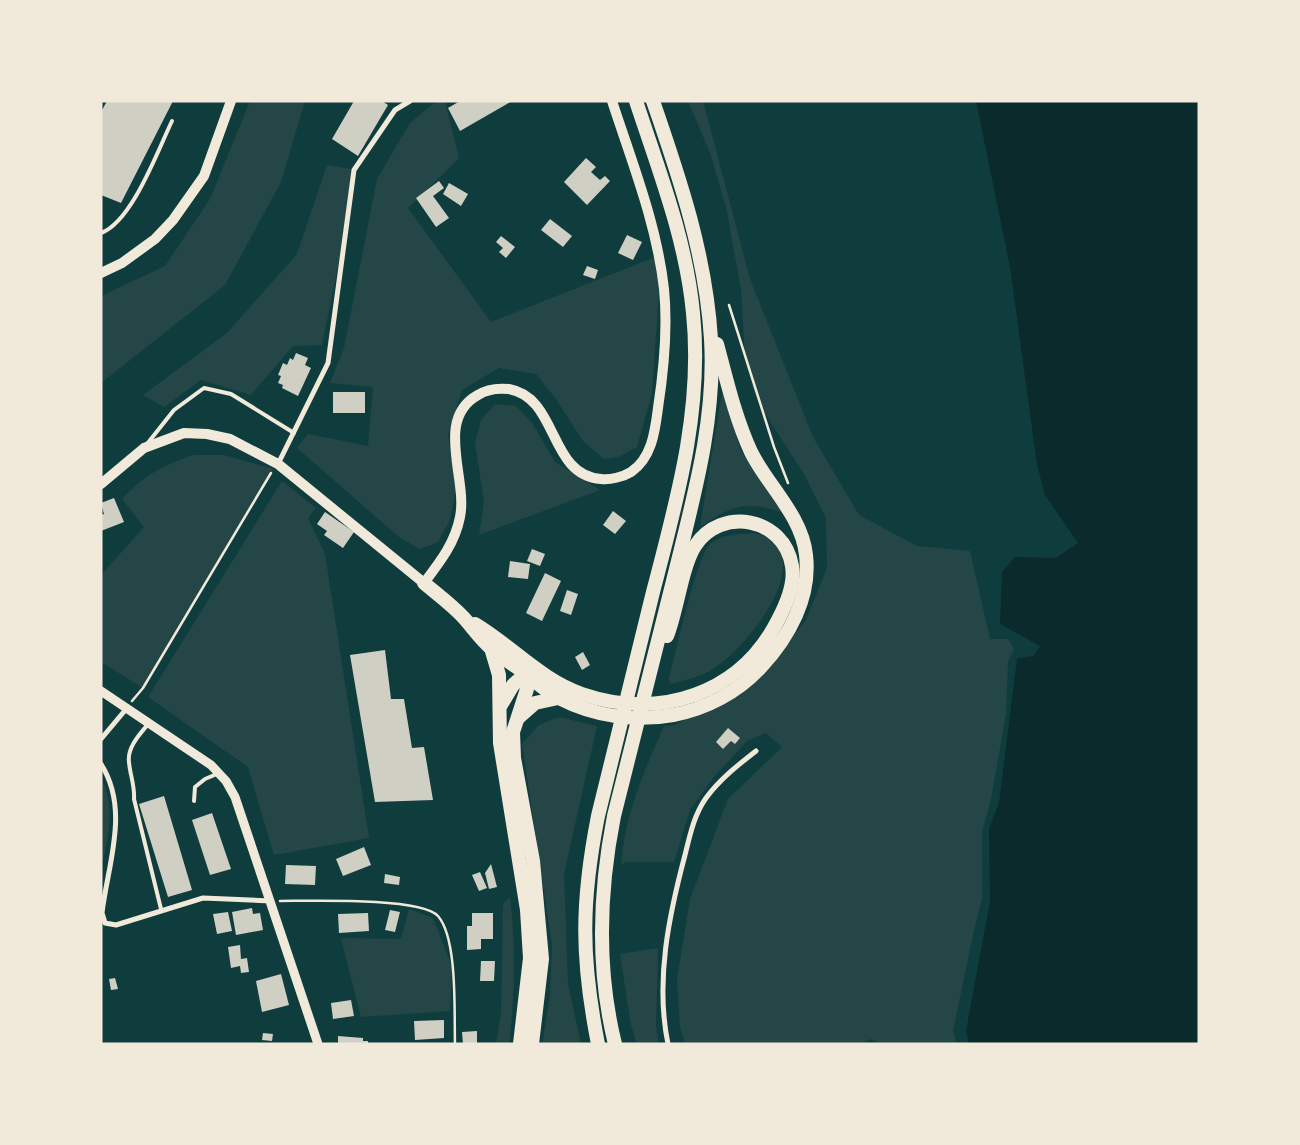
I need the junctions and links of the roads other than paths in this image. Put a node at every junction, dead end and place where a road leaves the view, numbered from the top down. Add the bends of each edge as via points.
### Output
1 (231, 101) edge
2 (410, 101) edge
3 (612, 101) edge
4 (636, 101) edge
5 (653, 101) edge
6 (172, 121) dead end
7 (101, 233) edge
8 (101, 273) edge
9 (709, 312) junction
10 (294, 433) junction
11 (144, 448) junction
12 (278, 464) junction
13 (101, 484) edge
14 (424, 583) junction
15 (463, 616) junction
16 (491, 648) junction
17 (529, 671) junction
18 (101, 691) edge
19 (644, 695) junction
20 (558, 698) junction
21 (501, 706) junction
22 (596, 706) junction
23 (127, 708) junction
24 (516, 721) junction
25 (149, 723) junction
26 (101, 739) edge
27 (756, 751) dead end
28 (101, 764) edge
29 (219, 773) junction
30 (194, 801) dead end
31 (271, 901) junction
32 (161, 909) junction
33 (318, 1044) edge
34 (520, 1044) edge
35 (532, 1044) edge
36 (598, 1044) edge
37 (615, 1044) edge
38 (668, 1044) edge

1 - 8 main road via 204,176 173,220 156,239 122,263
2 - 10 street via 395,110 354,170 328,363
3 - 14 main road via 651,220 664,288 664,352 655,432 647,455 630,473 604,479 587,476 569,463 540,410 527,397 502,388 477,395 465,407 456,424 462,496 460,516 444,558
4 - 36 highway via 680,239 693,313 696,369 683,475 589,862 584,952
5 - 9 highway via 696,235
6 - 7 lane via 120,220
9 - 19 highway via 711,394 700,474
9 - 22 highway via 736,416 752,453 802,538 806,575 800,603 788,631 759,670 712,703 662,717 630,718
10 - 11 lane via 231,394 204,388 174,410
10 - 12 street
11 - 12 main road via 184,433 207,434 230,439
11 - 13 main road
12 - 14 main road
14 - 15 highway
15 - 16 highway
15 - 17 highway via 500,639
16 - 17 highway
16 - 21 highway via 499,675
17 - 20 highway
17 - 21 highway via 513,685
17 - 22 highway
17 - 24 highway via 527,690
18 - 23 street
19 - 22 highway via 673,620 696,544 723,523 744,520 759,524 780,541 792,566 789,593 773,630 746,664 729,678 698,694 665,703
19 - 37 highway via 614,816 603,882 603,976
20 - 22 highway
20 - 24 highway via 535,703
21 - 34 highway via 500,743 527,910 530,958
23 - 25 street
23 - 26 street
24 - 35 highway via 514,758 533,861 542,958
25 - 29 street
25 - 32 lane via 132,746 128,761
27 - 38 street via 721,780 695,818 674,895 667,935 663,989
28 - 32 street via 117,804 102,920 116,925
29 - 30 lane via 195,788
29 - 31 street via 235,797
31 - 32 street via 203,898
31 - 33 street

